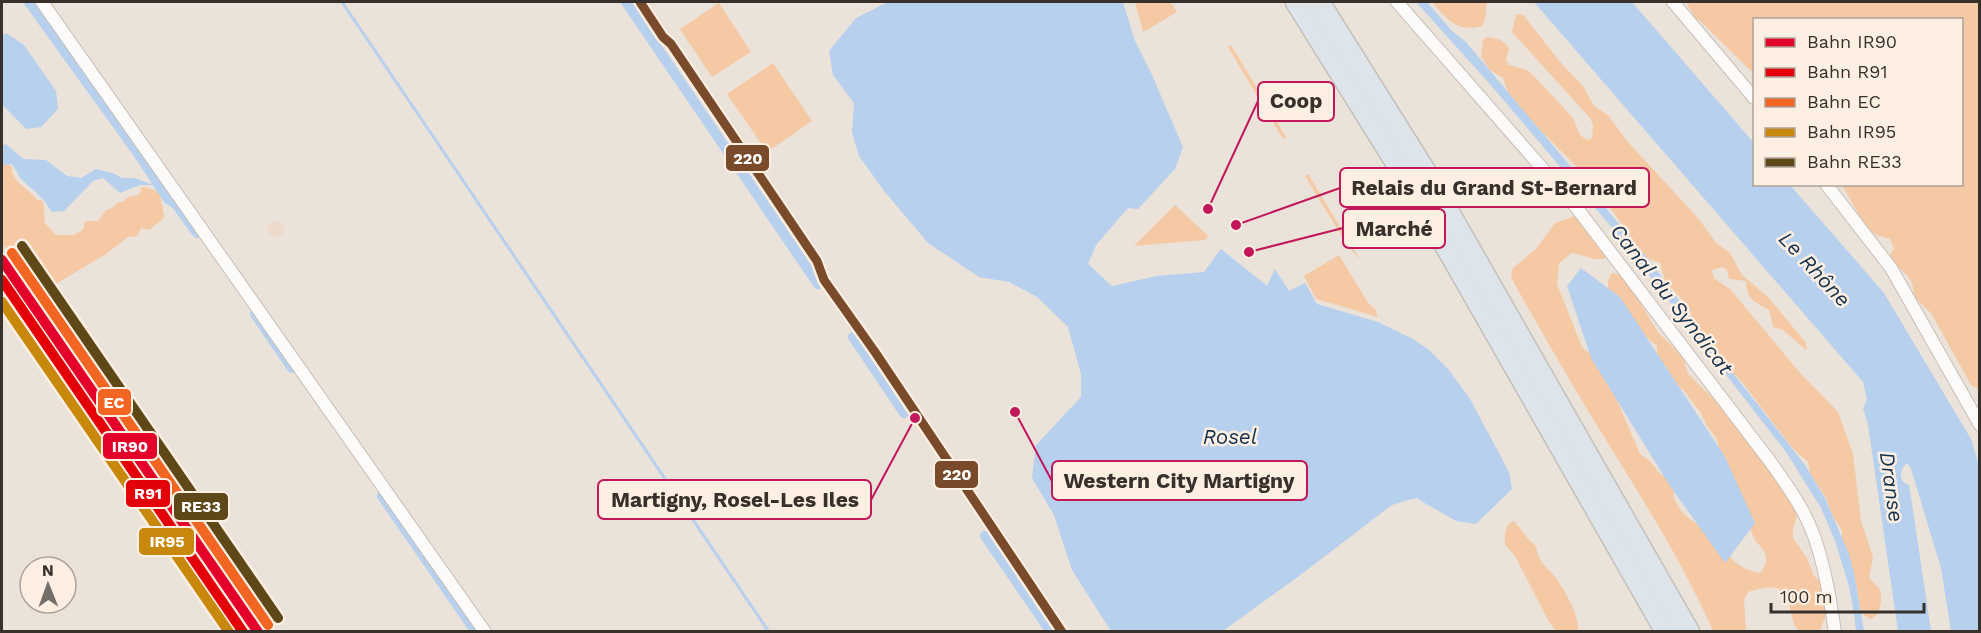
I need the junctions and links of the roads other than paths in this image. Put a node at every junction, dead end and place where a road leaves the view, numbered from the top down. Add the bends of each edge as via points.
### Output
1 (42, 2) edge
2 (640, 2) edge
3 (1297, 2) edge
4 (1318, 2) edge
5 (1397, 2) edge
6 (1673, 2) edge
7 (1753, 96) edge
8 (1828, 186) edge
9 (1974, 405) edge
10 (1980, 425) edge
11 (485, 632) edge
12 (1062, 632) edge
13 (1667, 632) edge
14 (1688, 632) edge
15 (1835, 632) edge

1 - 11 street
2 - 12 street via 779,203 817,261 824,280
3 - 13 highway via 1434,223
4 - 14 highway via 1432,184
5 - 15 street via 1576,207 1769,460 1814,534 1827,580
6 - 7 street
8 - 9 street via 1891,268
9 - 10 street

